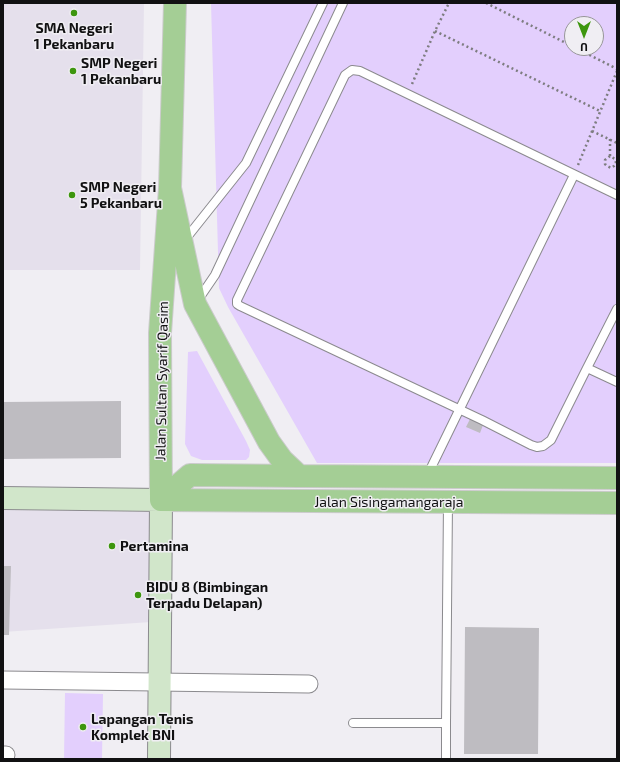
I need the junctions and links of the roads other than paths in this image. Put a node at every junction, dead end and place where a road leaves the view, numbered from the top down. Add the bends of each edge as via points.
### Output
1 (175, 3) edge
2 (323, 3) edge
3 (343, 3) edge
4 (574, 175) junction
5 (170, 188) junction
6 (617, 195) edge
7 (183, 243) junction
8 (195, 304) junction
9 (617, 309) edge
10 (587, 368) junction
11 (617, 382) edge
12 (459, 410) junction
13 (299, 476) junction
14 (427, 476) junction
15 (591, 478) junction
16 (617, 478) edge
17 (617, 494) edge
18 (3, 498) edge
19 (161, 500) junction
20 (448, 502) junction
21 (617, 503) edge
22 (3, 680) edge
23 (160, 682) junction
24 (309, 684) dead end
25 (353, 723) dead end
26 (446, 723) junction
27 (159, 759) edge
28 (446, 759) edge

1 - 5 main road, Jalan Sultan Syarif Qasim
2 - 7 lane via 246,163
3 - 8 lane via 215,275
4 - 6 lane
4 - 12 lane
4 - 12 lane via 360,71 352,70 345,74 237,304
5 - 7 main road
5 - 19 main road, Jalan Sultan Syarif Qasim via 160,334
7 - 8 main road
8 - 13 main road via 269,442 282,460
9 - 10 lane
10 - 11 lane
10 - 12 lane via 551,440 543,446 531,445
12 - 14 lane
13 - 14 main road, Jalan Sisingamangaraja
13 - 19 main road, Jalan Sisingamangaraja via 190,475
14 - 15 main road, Jalan Sisingamangaraja
15 - 16 main road, Jalan Sisingamangaraja
15 - 17 main road
18 - 19 main road, Jalan Sisingamangaraja
19 - 20 main road, Jalan Sisingamangaraja
19 - 23 main road, Jalan Sultan Syarif Qasim
20 - 21 main road, Jalan Sisingamangaraja
20 - 26 lane
22 - 23 street
23 - 24 street
23 - 27 main road, Jalan Sultan Syarif Qasim
25 - 26 lane
26 - 28 lane

